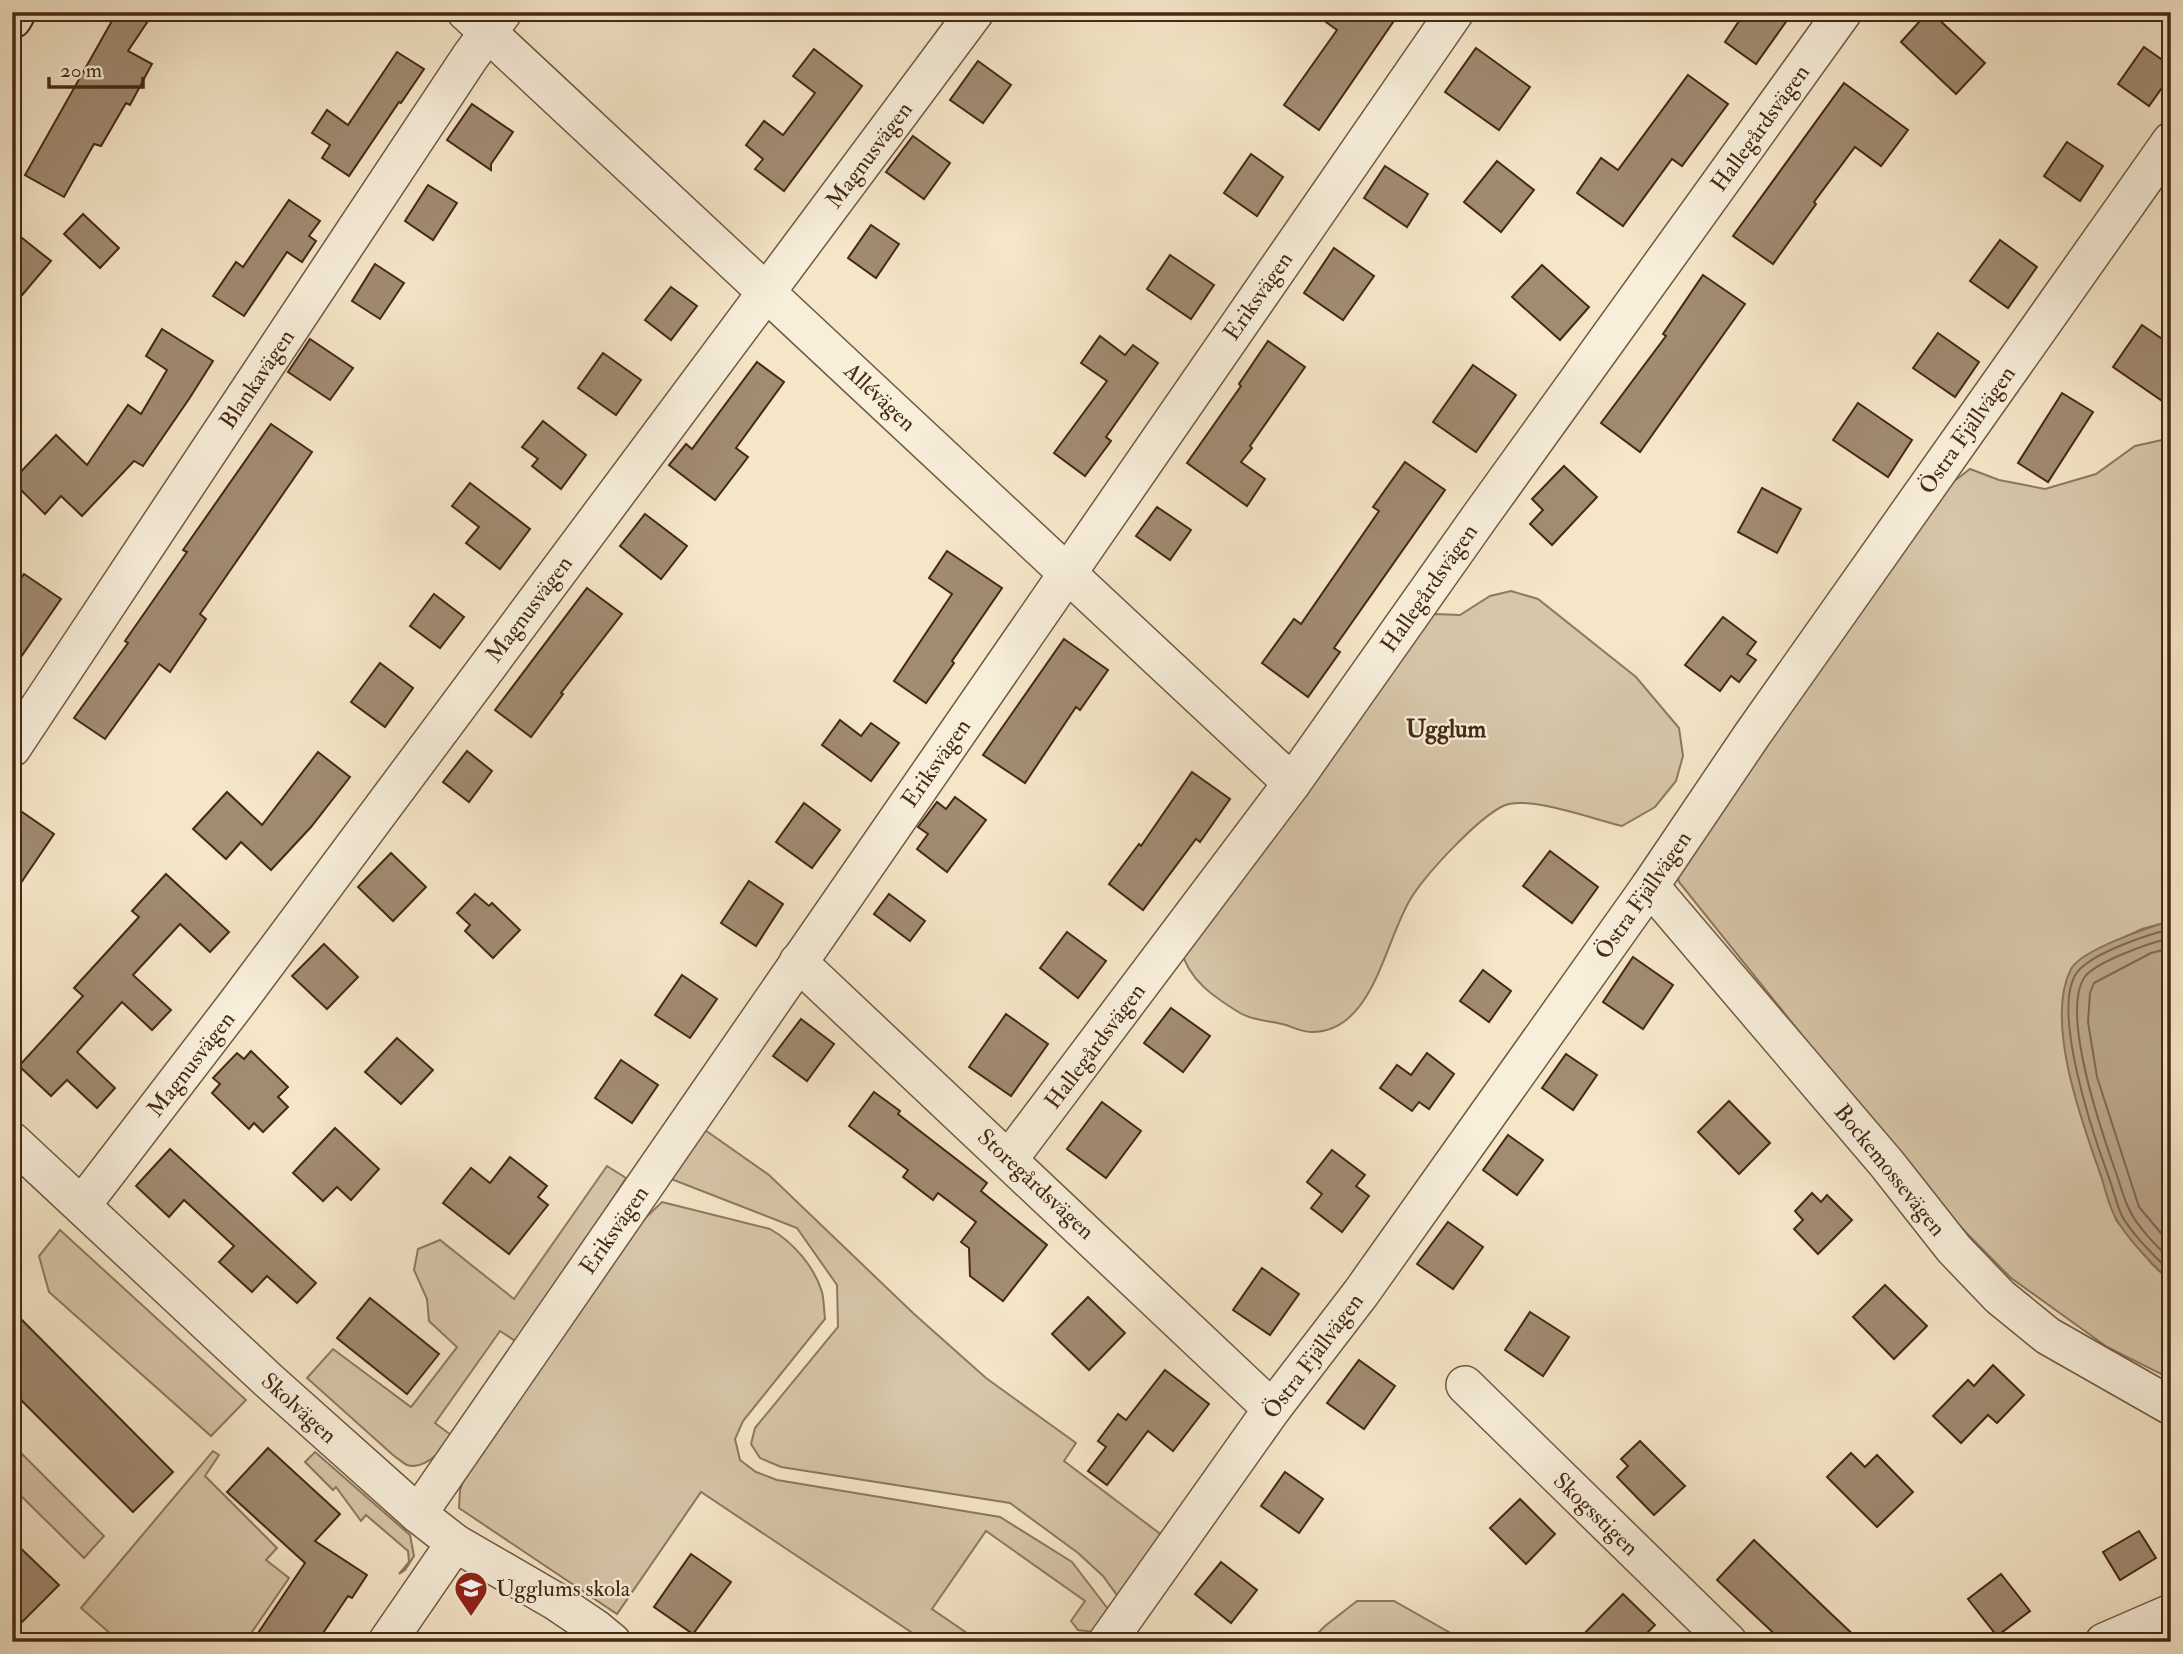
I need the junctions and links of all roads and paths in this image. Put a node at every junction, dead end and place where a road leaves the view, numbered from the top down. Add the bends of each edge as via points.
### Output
1 (16, 12) edge
2 (975, 12) edge
3 (1455, 12) edge
4 (1843, 12) edge
5 (12, 19) edge
6 (486, 19) edge
7 (2171, 141) edge
8 (767, 292) junction
9 (1068, 572) junction
10 (12, 748) edge
11 (1292, 783) junction
12 (1650, 886) junction
13 (798, 961) junction
14 (12, 1141) edge
15 (1009, 1159) junction
16 (82, 1205) junction
17 (1465, 1385) dead end
18 (2171, 1406) edge
19 (1272, 1409) junction
20 (418, 1514) junction
21 (454, 1543) junction
22 (2171, 1613) edge
23 (387, 1642) edge
24 (612, 1642) edge
25 (1107, 1642) edge
26 (1728, 1642) edge
27 (2104, 1642) edge

1 - 5 street
2 - 8 street, Magnusvägen
3 - 9 street, Eriksvägen
4 - 11 street, Hallegårdsvägen
6 - 8 street, Allévägen
6 - 10 street, Blankavägen via 470,57
7 - 12 street, Östra Fjällvägen
8 - 9 street, Allévägen
8 - 16 street, Magnusvägen
9 - 11 street, Allévägen
9 - 13 street, Eriksvägen
11 - 15 street, Hallegårdsvägen
12 - 18 street, Bockemossevägen via 1954,1249 2000,1297 2048,1336
12 - 19 street, Östra Fjällvägen via 1361,1293
13 - 15 street, Storegårdsvägen
13 - 20 street, Eriksvägen
14 - 16 street, Skolvägen
15 - 19 street, Storegårdsvägen
16 - 20 street, Skolvägen
17 - 26 street, Skogsstigen
19 - 25 street, Östra Fjällvägen
20 - 21 street, Skolvägen
21 - 23 street
21 - 24 street, Skolvägen via 555,1601
22 - 27 street

